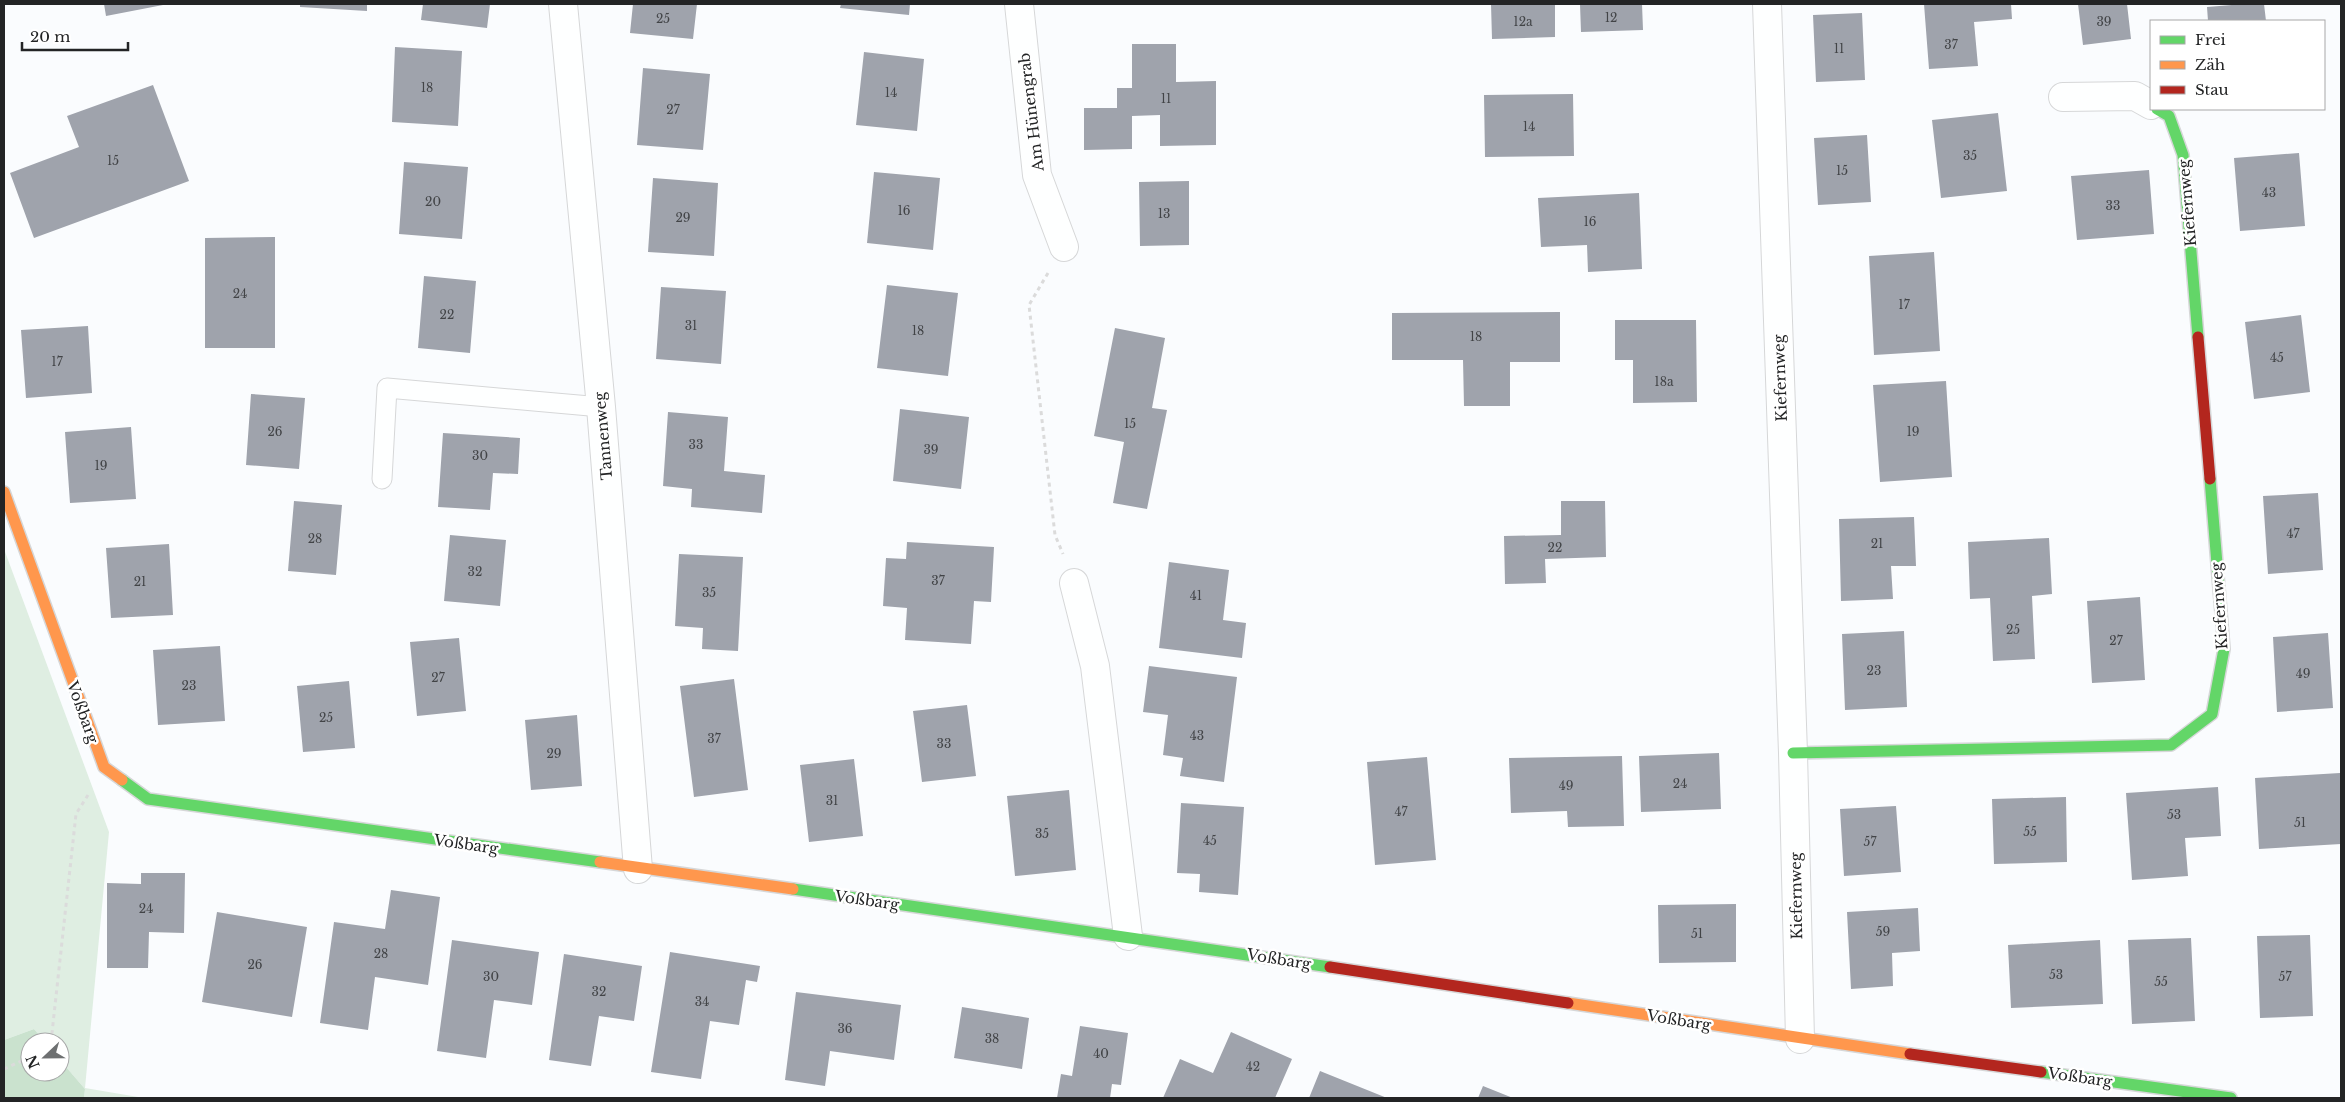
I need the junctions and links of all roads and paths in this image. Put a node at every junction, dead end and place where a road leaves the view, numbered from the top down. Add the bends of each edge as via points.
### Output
1 (563, 4) edge
2 (1019, 4) edge
3 (1767, 4) edge
4 (2063, 97) dead end
5 (2150, 104) edge
6 (2159, 110) edge
7 (1064, 247) joint
8 (601, 407) junction
9 (382, 479) dead end
10 (4, 492) edge
11 (1074, 583) joint
12 (1793, 753) junction
13 (104, 767) junction
14 (638, 869) junction
15 (1128, 936) junction
16 (52, 1032) edge
17 (1800, 1039) junction
18 (20, 1062) edge
19 (4, 1069) edge
20 (2231, 1098) edge

1 - 8 street, Tannenweg
2 - 7 street, Am Hünengrab via 1037,175
3 - 12 street, Kiefernweg
4 - 5 street via 2135,96
6 - 12 street, Kiefernweg via 2169,116 2183,155 2224,649 2212,714 2171,745
7 - 11 path via 1030,305 1055,534
8 - 9 lane via 387,388
8 - 14 street, Tannenweg
10 - 13 street, Voßbarg
11 - 15 street via 1095,666
12 - 17 street, Kiefernweg
13 - 14 street, Voßbarg via 148,799
13 - 16 path via 76,814
14 - 15 street, Voßbarg
15 - 17 street, Voßbarg
17 - 20 street, Voßbarg
18 - 19 path

